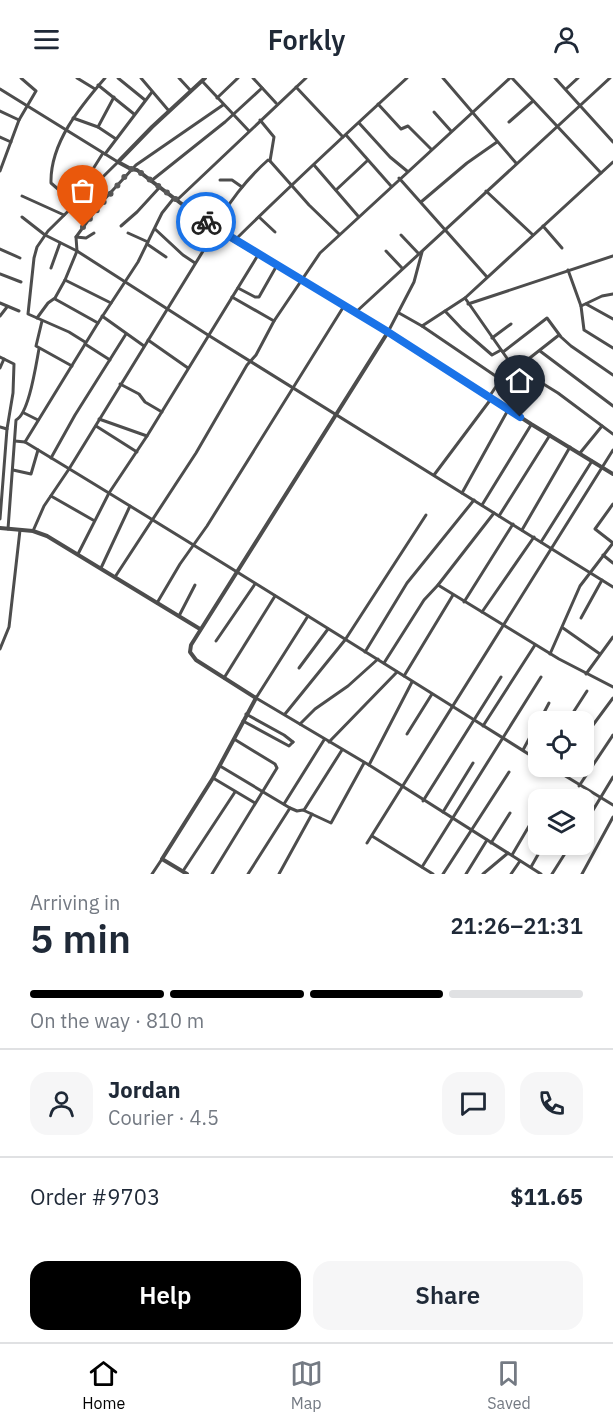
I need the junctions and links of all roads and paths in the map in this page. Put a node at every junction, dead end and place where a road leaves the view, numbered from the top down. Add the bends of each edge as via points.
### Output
1 (21, 78) edge
2 (77, 78) edge
3 (97, 78) edge
4 (118, 78) edge
5 (141, 78) edge
6 (178, 78) edge
7 (238, 78) edge
8 (253, 78) edge
9 (306, 78) edge
10 (443, 78) edge
11 (511, 78) edge
12 (555, 78) edge
13 (578, 78) edge
14 (610, 78) edge
15 (204, 79) edge
16 (405, 79) edge
17 (103, 80) edge
18 (98, 85) junction
19 (262, 87) junction
20 (296, 87) junction
21 (0, 89) edge
22 (95, 89) junction
23 (566, 89) junction
24 (191, 91) junction
25 (152, 92) junction
26 (114, 97) junction
27 (217, 98) junction
28 (146, 100) junction
29 (533, 101) junction
30 (277, 104) junction
31 (378, 104) junction
32 (27, 105) junction
33 (223, 105) junction
34 (580, 105) junction
35 (0, 111) edge
36 (472, 111) junction
37 (170, 112) junction
38 (434, 112) dead end
39 (134, 114) junction
40 (233, 115) junction
41 (74, 118) junction
42 (19, 120) junction
43 (260, 120) junction
44 (509, 122) dead end
45 (359, 123) junction
46 (557, 126) junction
47 (98, 128) junction
48 (66, 130) junction
49 (249, 131) junction
50 (451, 131) junction
51 (344, 136) junction
52 (0, 137) edge
53 (116, 139) junction
54 (11, 142) junction
55 (497, 142) junction
56 (613, 142) edge
57 (431, 149) junction
58 (104, 154) junction
59 (270, 161) junction
60 (368, 161) junction
61 (118, 162) junction
62 (613, 162) edge
63 (516, 163) junction
64 (314, 165) junction
65 (0, 169) edge
66 (93, 169) dead end
67 (131, 169) junction
68 (407, 171) junction
69 (601, 173) junction
70 (399, 178) junction
71 (220, 180) dead end
72 (150, 181) junction
73 (291, 185) junction
74 (391, 186) junction
75 (242, 187) junction
76 (159, 188) junction
77 (336, 190) junction
78 (486, 191) junction
79 (22, 196) dead end
80 (176, 199) junction
81 (421, 202) junction
82 (75, 204) junction
83 (64, 215) junction
84 (358, 216) junction
85 (22, 217) dead end
86 (258, 217) junction
87 (121, 226) dead end
88 (543, 226) junction
89 (155, 229) junction
90 (445, 229) junction
91 (216, 230) junction
92 (275, 232) dead end
93 (94, 233) dead end
94 (128, 233) dead end
95 (339, 234) junction
96 (45, 235) junction
97 (401, 235) dead end
98 (533, 235) junction
99 (76, 237) junction
100 (235, 240) junction
101 (60, 243) junction
102 (148, 243) junction
103 (562, 248) dead end
104 (0, 249) edge
105 (77, 251) junction
106 (386, 251) dead end
107 (421, 253) junction
108 (259, 254) junction
109 (613, 256) edge
110 (166, 257) dead end
111 (20, 258) dead end
112 (195, 263) junction
113 (277, 265) junction
114 (51, 268) dead end
115 (402, 268) junction
116 (568, 270) junction
117 (0, 274) edge
118 (487, 277) junction
119 (65, 280) junction
120 (301, 280) junction
121 (125, 281) junction
122 (21, 282) dead end
123 (238, 287) junction
124 (613, 294) edge
125 (232, 297) junction
126 (54, 298) junction
127 (465, 298) junction
128 (0, 303) edge
129 (111, 303) junction
130 (468, 304) junction
131 (586, 304) junction
132 (344, 306) junction
133 (581, 306) junction
134 (7, 307) junction
135 (167, 308) junction
136 (19, 311) dead end
137 (445, 311) junction
138 (356, 312) junction
139 (399, 313) junction
140 (0, 316) edge
141 (102, 316) junction
142 (37, 318) junction
143 (613, 319) edge
144 (42, 320) junction
145 (274, 321) junction
146 (98, 323) junction
147 (511, 324) dead end
148 (422, 326) junction
149 (388, 332) junction
150 (126, 334) junction
151 (208, 335) junction
152 (559, 335) junction
153 (492, 338) junction
154 (148, 340) junction
155 (85, 343) junction
156 (144, 346) junction
157 (613, 348) edge
158 (39, 349) junction
159 (502, 351) junction
160 (540, 351) junction
161 (0, 357) edge
162 (4, 359) junction
163 (110, 360) junction
164 (251, 360) junction
165 (511, 364) junction
166 (72, 366) junction
167 (0, 368) edge
168 (188, 368) junction
169 (517, 368) junction
170 (613, 375) edge
171 (501, 377) junction
172 (120, 384) junction
173 (294, 387) junction
174 (490, 398) junction
175 (535, 398) dead end
176 (613, 406) edge
177 (508, 410) junction
178 (162, 412) junction
179 (24, 413) junction
180 (337, 414) junction
181 (99, 419) junction
182 (38, 420) junction
183 (531, 424) junction
184 (96, 426) junction
185 (602, 426) junction
186 (0, 427) edge
187 (7, 429) junction
188 (613, 434) edge
189 (550, 435) junction
190 (147, 436) junction
191 (15, 441) junction
192 (25, 442) junction
193 (570, 447) junction
194 (38, 450) junction
195 (613, 450) edge
196 (137, 452) junction
197 (580, 453) junction
198 (51, 459) junction
199 (592, 461) junction
200 (603, 468) junction
201 (69, 469) junction
202 (13, 470) junction
203 (613, 474) edge
204 (434, 475) junction
205 (109, 493) junction
206 (462, 493) junction
207 (51, 496) junction
208 (474, 500) junction
209 (613, 504) edge
210 (482, 505) junction
211 (130, 506) junction
212 (494, 513) junction
213 (426, 515) dead end
214 (499, 516) junction
215 (152, 518) junction
216 (0, 519) edge
217 (93, 520) junction
218 (513, 524) junction
219 (4, 528) edge
220 (20, 530) junction
221 (522, 530) junction
222 (33, 531) junction
223 (534, 537) junction
224 (541, 542) junction
225 (613, 543) edge
226 (194, 544) junction
227 (552, 549) junction
228 (78, 554) junction
229 (603, 555) junction
230 (613, 562) edge
231 (101, 568) junction
232 (236, 573) junction
233 (590, 573) junction
234 (115, 577) junction
235 (602, 580) junction
236 (255, 584) junction
237 (195, 585) dead end
238 (438, 585) junction
239 (613, 587) edge
240 (453, 595) junction
241 (275, 596) junction
242 (464, 602) junction
243 (158, 603) junction
244 (482, 612) junction
245 (179, 616) junction
246 (308, 616) junction
247 (581, 618) dead end
248 (504, 626) junction
249 (200, 628) junction
250 (563, 628) junction
251 (328, 629) junction
252 (613, 637) edge
253 (345, 640) junction
254 (216, 641) dead end
255 (535, 645) junction
256 (0, 649) edge
257 (365, 652) junction
258 (550, 654) junction
259 (600, 654) junction
260 (378, 659) junction
261 (384, 663) junction
262 (299, 668) dead end
263 (396, 672) junction
264 (586, 675) junction
265 (403, 676) junction
266 (501, 676) dead end
267 (541, 677) dead end
268 (223, 679) junction
269 (412, 682) junction
270 (613, 687) edge
271 (587, 691) dead end
272 (432, 693) junction
273 (256, 698) junction
274 (613, 698) edge
275 (549, 703) dead end
276 (454, 707) junction
277 (545, 711) edge
278 (574, 711) edge
279 (246, 714) junction
280 (285, 714) junction
281 (473, 720) junction
282 (243, 721) junction
283 (300, 724) junction
284 (594, 724) edge
285 (483, 726) junction
286 (408, 734) dead end
287 (613, 735) edge
288 (504, 738) junction
289 (234, 739) junction
290 (324, 740) junction
291 (528, 741) edge
292 (328, 742) junction
293 (342, 750) junction
294 (523, 750) junction
295 (528, 753) edge
296 (364, 763) junction
297 (473, 763) dead end
298 (369, 765) junction
299 (220, 766) junction
300 (509, 772) dead end
301 (566, 777) edge
302 (613, 777) edge
303 (213, 778) junction
304 (579, 786) junction
305 (402, 788) junction
306 (235, 792) junction
307 (262, 792) junction
308 (600, 798) junction
309 (423, 801) junction
310 (255, 803) junction
311 (284, 804) junction
312 (613, 805) edge
313 (290, 808) junction
314 (594, 808) edge
315 (303, 810) junction
316 (442, 813) junction
317 (510, 813) dead end
318 (312, 814) junction
319 (613, 817) edge
320 (452, 819) junction
321 (608, 826) junction
322 (528, 828) edge
323 (613, 829) edge
324 (472, 831) junction
325 (372, 836) junction
326 (489, 842) junction
327 (367, 843) dead end
328 (508, 853) junction
329 (512, 855) junction
330 (538, 855) edge
331 (564, 855) edge
332 (162, 859) junction
333 (520, 861) junction
334 (422, 867) junction
335 (531, 867) junction
336 (185, 873) edge
337 (536, 873) edge
338 (152, 874) edge
339 (212, 874) edge
340 (248, 874) edge
341 (279, 874) edge
342 (433, 874) edge
343 (443, 874) edge
344 (466, 874) edge
345 (483, 874) edge
346 (511, 874) edge
347 (541, 874) edge
348 (552, 874) edge
349 (582, 874) edge

1 - 32 street via 36,91
2 - 22 street
3 - 17 street
4 - 28 street
5 - 25 street
6 - 24 street
7 - 27 street
8 - 19 street
9 - 20 street
10 - 36 street
11 - 29 street
11 - 36 street
12 - 23 street
13 - 23 street
14 - 34 street
15 - 24 street
15 - 27 street
16 - 31 street
17 - 18 street
18 - 22 street
18 - 26 street
19 - 30 street
19 - 40 street
20 - 30 street
20 - 51 street
21 - 32 street
22 - 41 street
23 - 34 street
24 - 37 street
25 - 28 street
25 - 37 street
26 - 39 street
26 - 47 street
27 - 33 street
28 - 39 street
29 - 44 street
29 - 46 street
30 - 43 street
31 - 45 street
31 - 57 street via 400,129 408,126
32 - 42 street
32 - 48 street
33 - 40 street
33 - 67 street
34 - 46 street
34 - 56 street
35 - 42 street
36 - 50 street
36 - 55 street
37 - 61 street
38 - 50 street
39 - 53 street
40 - 49 street
40 - 72 street
41 - 47 street
41 - 48 street
42 - 54 street
43 - 49 street
43 - 59 street via 274,137
45 - 51 street
45 - 68 street
46 - 63 street
46 - 69 street
47 - 53 street
48 - 58 street
48 - 82 street via 51,183
49 - 80 street
50 - 57 street
51 - 60 street
51 - 64 street
52 - 54 street
53 - 58 street
54 - 65 street
55 - 63 street
55 - 81 street
57 - 68 street
58 - 61 street
58 - 66 street
59 - 73 street
59 - 75 street via 258,168
60 - 74 street
60 - 77 street
61 - 67 street
61 - 82 street
62 - 69 street
63 - 78 street
64 - 73 street
64 - 77 street
67 - 72 street
67 - 99 street
68 - 70 street
69 - 88 street
70 - 74 street
70 - 81 street
71 - 75 street via 231,180
72 - 76 street
73 - 86 street
73 - 95 street
74 - 84 street
75 - 91 street via 219,219
76 - 80 street
76 - 87 street
77 - 84 street
78 - 90 street
78 - 98 street
79 - 83 street
80 - 89 street via 162,213
80 - 91 street
81 - 90 street
82 - 83 street
83 - 96 street
84 - 95 street
85 - 96 street
86 - 92 street
86 - 100 street
88 - 98 street
88 - 103 street
89 - 102 street
89 - 112 street
90 - 107 street
90 - 118 street
91 - 100 street
91 - 112 street
93 - 99 street via 86,238
94 - 102 street
95 - 120 street
96 - 101 street
96 - 142 street via 33,258 27,311
97 - 107 street
98 - 118 street
99 - 105 street
100 - 108 street
101 - 105 street
101 - 114 street
102 - 110 street
102 - 121 street
104 - 111 street
105 - 119 street
105 - 121 street
106 - 115 street
107 - 115 street
107 - 139 street via 417,274
108 - 113 street
108 - 123 street
109 - 116 street
112 - 135 street
113 - 120 street
113 - 123 street via 260,297
115 - 138 street
116 - 130 street
116 - 133 street
117 - 122 street
118 - 127 street
119 - 126 street
119 - 129 street
120 - 132 street
120 - 145 street
121 - 129 street
121 - 135 street
123 - 125 street
124 - 131 street
125 - 145 street
125 - 151 street
126 - 142 street
126 - 146 street
127 - 130 street
127 - 137 street
128 - 134 street
129 - 141 street
130 - 153 street
131 - 133 street
131 - 143 street
132 - 138 street
132 - 173 street
133 - 157 street via 585,331
134 - 136 street
134 - 140 street
135 - 151 street
135 - 154 street
137 - 148 street
137 - 159 street via 492,355
138 - 149 street
139 - 148 street
139 - 149 street
141 - 146 street
141 - 150 street
142 - 144 street
144 - 155 street
144 - 158 street via 36,346
145 - 164 street
146 - 155 street
147 - 153 street
148 - 171 street
149 - 174 street
149 - 180 street
150 - 156 street
150 - 163 street
151 - 164 street
151 - 168 street
152 - 159 street via 546,318
152 - 160 street
152 - 170 street
153 - 159 street
154 - 156 street
154 - 168 street
155 - 163 street
155 - 166 street
156 - 172 street
158 - 166 street
158 - 179 street
159 - 165 street
160 - 169 street
160 - 176 street
161 - 162 street
162 - 167 street
162 - 187 street via 14,364
163 - 198 street
164 - 173 street
164 - 215 street
165 - 169 street
165 - 171 street
166 - 182 street
168 - 178 street
169 - 185 street
171 - 174 street
171 - 175 street
172 - 178 street
172 - 181 street
173 - 180 street
173 - 226 street
174 - 177 street
174 - 204 street
177 - 183 street
177 - 206 street
178 - 190 street
179 - 182 street
179 - 191 street via 16,420
180 - 204 street
180 - 232 street
181 - 184 street
181 - 190 street
182 - 192 street
183 - 189 street
183 - 210 street
184 - 196 street
184 - 201 street
185 - 188 street
185 - 197 street
186 - 187 street
187 - 216 street
189 - 193 street
189 - 214 street
190 - 196 street
191 - 192 street
191 - 202 street
192 - 194 street
193 - 197 street
193 - 221 street
194 - 198 street
194 - 202 street via 32,473
195 - 200 street
196 - 205 street
197 - 199 street
198 - 201 street
199 - 200 street
199 - 224 street
200 - 203 street
200 - 227 street
201 - 205 street
201 - 207 street
202 - 219 street
204 - 206 street
205 - 211 street
205 - 217 street
206 - 208 street
207 - 217 street
207 - 222 street
208 - 210 street
208 - 257 street via 405,586
209 - 225 street via 595,529
210 - 212 street
211 - 215 street
211 - 231 street
212 - 214 street
212 - 238 street
213 - 253 street
214 - 218 street
215 - 226 street
215 - 234 street
217 - 228 street
218 - 221 street
218 - 242 street
219 - 220 street
220 - 222 street
220 - 256 street via 9,627
221 - 223 street
222 - 228 street
223 - 224 street
223 - 244 street
224 - 227 street
225 - 229 street
226 - 232 street
226 - 243 street
227 - 233 street
227 - 248 street
228 - 231 street
229 - 230 street
229 - 233 street
231 - 234 street
232 - 236 street
232 - 249 street
233 - 235 street
233 - 250 street via 580,586
234 - 243 street
235 - 239 street
235 - 247 street
236 - 241 street
236 - 254 street
237 - 245 street
238 - 240 street
238 - 261 street
240 - 242 street
240 - 265 street
241 - 246 street
241 - 268 street
242 - 244 street
243 - 245 street
244 - 248 street
245 - 249 street
246 - 251 street
246 - 273 street
248 - 255 street
248 - 276 street
249 - 268 street via 191,645 191,655
250 - 258 street
250 - 259 street
251 - 253 street
251 - 262 street
252 - 259 street
253 - 257 street
253 - 280 street
255 - 258 street
255 - 285 street
257 - 260 street
258 - 264 street
259 - 264 street
260 - 261 street
260 - 283 street
261 - 263 street
263 - 265 street
263 - 292 street
264 - 270 street
265 - 269 street
266 - 281 street
267 - 288 street
268 - 273 street
269 - 272 street
269 - 298 street
271 - 278 street
272 - 276 street
272 - 286 street
273 - 279 street
273 - 280 street
274 - 284 street
275 - 277 street
276 - 281 street
276 - 305 street
279 - 282 street
279 - 282 street via 293,742 289,746
280 - 283 street
281 - 285 street
281 - 309 street
282 - 289 street
283 - 290 street
285 - 288 street
287 - 304 street
288 - 294 street
288 - 320 street
289 - 299 street
289 - 307 street via 277,766
290 - 292 street
290 - 311 street
291 - 294 street
292 - 293 street
293 - 296 street
293 - 315 street
294 - 295 street
296 - 298 street
296 - 318 street via 333,822
297 - 316 street
298 - 305 street
299 - 303 street
299 - 307 street
300 - 324 street
301 - 304 street
302 - 308 street
303 - 306 street
303 - 332 street
304 - 308 street
305 - 309 street
305 - 325 street
306 - 310 street
306 - 336 street
307 - 310 street
307 - 311 street
308 - 312 street
308 - 314 street
309 - 316 street
310 - 339 street
311 - 313 street
313 - 315 street
313 - 340 street
315 - 318 street
316 - 320 street
317 - 326 street
318 - 341 street
319 - 321 street
320 - 324 street
320 - 334 street
321 - 323 street
321 - 349 street
322 - 329 street
324 - 326 street
324 - 343 street
325 - 327 street
325 - 334 street
326 - 328 street
326 - 344 street
328 - 329 street
328 - 345 street
329 - 333 street
330 - 335 street
331 - 348 street
332 - 336 street
332 - 338 street
333 - 335 street
333 - 346 street
334 - 342 street
335 - 337 street
337 - 347 street

